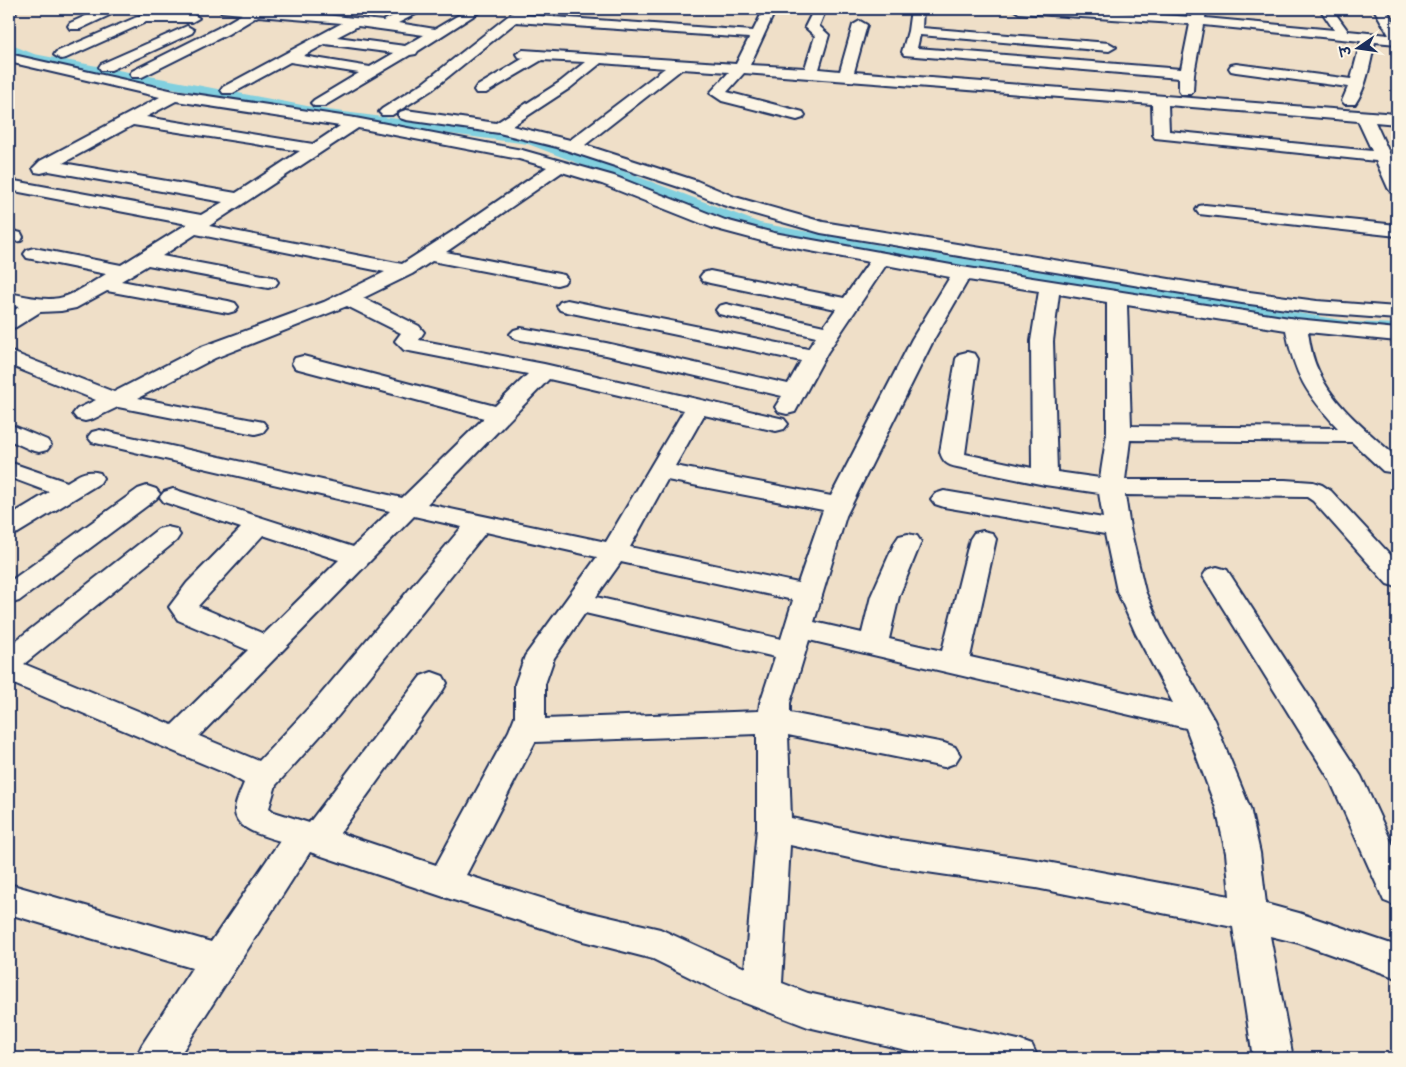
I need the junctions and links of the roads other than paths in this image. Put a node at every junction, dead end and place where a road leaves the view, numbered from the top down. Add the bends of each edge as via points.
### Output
1 (111, 9) edge
2 (226, 9) edge
3 (415, 9) edge
4 (478, 9) edge
5 (525, 9) edge
6 (770, 9) edge
7 (820, 9) edge
8 (916, 9) edge
9 (1019, 9) edge
10 (1326, 9) edge
11 (1380, 9) edge
12 (258, 10) edge
13 (357, 15) edge
14 (1199, 15) edge
15 (1123, 16) junction
16 (512, 18) junction
17 (386, 25) junction
18 (860, 25) dead end
19 (75, 26) dead end
20 (564, 31) dead end
21 (914, 31) junction
22 (436, 33) junction
23 (1344, 35) junction
24 (1369, 37) junction
25 (1397, 39) edge
26 (325, 40) junction
27 (9, 41) edge
28 (755, 41) junction
29 (1109, 47) junction
30 (405, 51) junction
31 (434, 54) dead end
32 (523, 54) dead end
33 (540, 55) junction
34 (9, 58) edge
35 (290, 58) junction
36 (599, 58) junction
37 (72, 64) junction
38 (679, 64) junction
39 (903, 65) junction
40 (106, 67) junction
41 (1100, 67) junction
42 (741, 68) junction
43 (1236, 68) dead end
44 (371, 71) junction
45 (811, 72) junction
46 (137, 74) junction
47 (1187, 74) junction
48 (846, 75) junction
49 (1357, 84) junction
50 (228, 90) junction
51 (481, 90) dead end
52 (174, 96) junction
53 (1160, 100) junction
54 (1186, 102) junction
55 (319, 103) junction
56 (387, 112) junction
57 (1343, 114) junction
58 (796, 115) dead end
59 (1364, 116) junction
60 (1397, 119) edge
61 (132, 120) junction
62 (1161, 122) junction
63 (355, 123) junction
64 (499, 128) junction
65 (456, 132) junction
66 (1335, 137) dead end
67 (1355, 138) dead end
68 (1374, 140) junction
69 (573, 146) junction
70 (316, 149) junction
71 (267, 157) dead end
72 (1383, 157) junction
73 (296, 162) junction
74 (46, 165) junction
75 (560, 166) junction
76 (1396, 182) edge
77 (9, 184) edge
78 (238, 198) junction
79 (1205, 210) dead end
80 (198, 224) junction
81 (1397, 230) edge
82 (34, 254) dead end
83 (430, 255) junction
84 (143, 258) junction
85 (881, 258) junction
86 (405, 270) junction
87 (122, 271) junction
88 (962, 273) junction
89 (710, 277) dead end
90 (1045, 278) junction
91 (557, 279) dead end
92 (268, 282) dead end
93 (103, 284) junction
94 (1117, 297) junction
95 (9, 299) edge
96 (348, 299) junction
97 (849, 305) junction
98 (35, 306) junction
99 (567, 306) dead end
100 (228, 307) dead end
101 (726, 310) dead end
102 (1397, 312) edge
103 (9, 323) edge
104 (1296, 326) junction
105 (521, 334) dead end
106 (829, 334) junction
107 (1397, 334) edge
108 (9, 357) edge
109 (814, 357) junction
110 (966, 359) dead end
111 (303, 363) dead end
112 (544, 371) junction
113 (796, 392) junction
114 (114, 400) junction
115 (697, 407) junction
116 (85, 414) dead end
117 (501, 415) junction
118 (255, 427) dead end
119 (9, 431) edge
120 (1119, 433) junction
121 (1359, 435) junction
122 (100, 437) dead end
123 (39, 445) dead end
124 (1396, 468) edge
125 (9, 469) edge
126 (660, 471) junction
127 (91, 478) dead end
128 (1046, 478) junction
129 (1111, 487) junction
130 (68, 491) junction
131 (147, 494) dead end
132 (173, 497) dead end
133 (944, 499) dead end
134 (838, 505) junction
135 (407, 507) junction
136 (480, 522) junction
137 (258, 525) junction
138 (9, 528) edge
139 (1117, 528) junction
140 (167, 535) dead end
141 (983, 539) dead end
142 (908, 542) dead end
143 (614, 552) junction
144 (356, 557) junction
145 (1217, 576) dead end
146 (1397, 578) edge
147 (808, 594) junction
148 (9, 595) edge
149 (578, 602) junction
150 (794, 640) junction
151 (873, 645) junction
152 (268, 647) junction
153 (9, 661) edge
154 (954, 664) junction
155 (9, 670) edge
156 (432, 683) dead end
157 (1198, 720) junction
158 (773, 722) junction
159 (525, 731) junction
160 (177, 739) junction
161 (944, 755) dead end
162 (261, 780) junction
163 (774, 828) junction
164 (309, 838) junction
165 (444, 883) junction
166 (1397, 891) edge
167 (9, 899) edge
168 (1250, 915) junction
169 (218, 960) junction
170 (1397, 962) edge
171 (762, 992) junction
172 (156, 1058) edge
173 (1018, 1058) edge
174 (1272, 1058) edge

1 - 19 street
2 - 12 street
3 - 17 street
4 - 22 street
5 - 16 street
6 - 28 street
7 - 45 street via 812,27 822,35
8 - 21 street
9 - 15 street
10 - 23 street
11 - 25 street
12 - 13 street via 339,19
12 - 46 street
13 - 17 street
13 - 26 street
14 - 15 street
14 - 23 street
14 - 47 street
15 - 29 street
16 - 28 street
16 - 56 street via 428,86
17 - 22 street
18 - 48 street
20 - 28 street
21 - 29 street
21 - 39 street
22 - 30 street
23 - 24 street
24 - 25 street
24 - 49 street
26 - 30 street
26 - 35 street
27 - 37 street
28 - 42 street
29 - 41 street
30 - 31 street
30 - 44 street
32 - 33 street
33 - 36 street
33 - 51 street
34 - 37 street
35 - 44 street
35 - 50 street
36 - 38 street
36 - 64 street via 565,85
37 - 40 street
37 - 40 street via 144,18 190,24
37 - 52 street
38 - 42 street
38 - 69 street
39 - 41 street
39 - 48 street
39 - 53 street
40 - 46 street
41 - 47 street
42 - 45 street
42 - 58 street via 720,89 720,96
43 - 49 street
44 - 55 street
45 - 48 street
46 - 50 street
47 - 54 street
49 - 57 street
50 - 55 street
52 - 61 street
52 - 63 street
53 - 54 street
53 - 62 street
54 - 57 street
55 - 56 street
56 - 65 street
57 - 59 street
59 - 60 street
59 - 68 street
61 - 70 street
61 - 74 street
62 - 66 street
62 - 72 street via 1161,135
63 - 65 street
63 - 70 street
64 - 65 street
64 - 69 street
65 - 75 street
67 - 68 street
68 - 72 street
69 - 90 street via 791,220
70 - 73 street
71 - 73 street
72 - 76 street
73 - 78 street
74 - 77 street
74 - 78 street
75 - 83 street
75 - 85 street via 608,180 744,232
77 - 80 street
78 - 80 street
79 - 81 street
80 - 84 street
80 - 86 street
82 - 87 street
83 - 86 street
83 - 91 street
84 - 87 street
84 - 92 street
85 - 88 street
85 - 97 street
86 - 96 street
87 - 93 street
88 - 90 street
88 - 134 street via 919,347
89 - 97 street
90 - 94 street
90 - 102 street via 1317,307
90 - 128 street via 1042,341
93 - 98 street via 68,304
93 - 100 street
94 - 104 street
94 - 120 street
95 - 98 street
96 - 112 street via 412,330 406,341 408,344
96 - 114 street via 207,353
97 - 106 street
98 - 103 street
99 - 109 street
101 - 106 street
104 - 107 street
104 - 121 street via 1307,370 1318,391
105 - 113 street via 634,355
106 - 109 street
108 - 114 street
109 - 113 street
110 - 128 street via 952,452 954,458
111 - 117 street
112 - 115 street
112 - 117 street
113 - 115 street via 771,431
114 - 116 street
114 - 118 street
115 - 126 street
117 - 135 street
119 - 123 street
120 - 121 street
120 - 129 street
121 - 124 street
122 - 135 street
125 - 130 street
126 - 134 street
126 - 143 street
127 - 130 street
128 - 129 street
129 - 139 street
129 - 146 street via 1313,490
130 - 138 street
131 - 148 street
132 - 137 street
133 - 139 street
134 - 147 street
135 - 136 street
135 - 144 street
136 - 143 street
136 - 162 street via 326,708
137 - 144 street
137 - 152 street via 197,588 184,607 188,613
139 - 157 street via 1131,591 1150,634
140 - 153 street
141 - 154 street
142 - 151 street via 885,596
143 - 147 street
143 - 149 street
144 - 152 street
145 - 166 street via 1345,776
147 - 150 street
149 - 150 street
149 - 159 street via 540,656 530,684 530,716
150 - 151 street
150 - 158 street via 775,703
151 - 154 street
152 - 160 street
154 - 157 street
155 - 160 street
156 - 164 street
157 - 168 street via 1233,808 1243,852
158 - 159 street
158 - 161 street
158 - 163 street
159 - 165 street
160 - 162 street via 242,766
162 - 164 street via 252,814 262,821
163 - 168 street via 886,852 1132,890
163 - 171 street
164 - 165 street
164 - 169 street
165 - 171 street via 583,926 660,945
167 - 169 street
168 - 170 street via 1299,928
168 - 174 street
169 - 172 street
171 - 173 street via 808,1010

